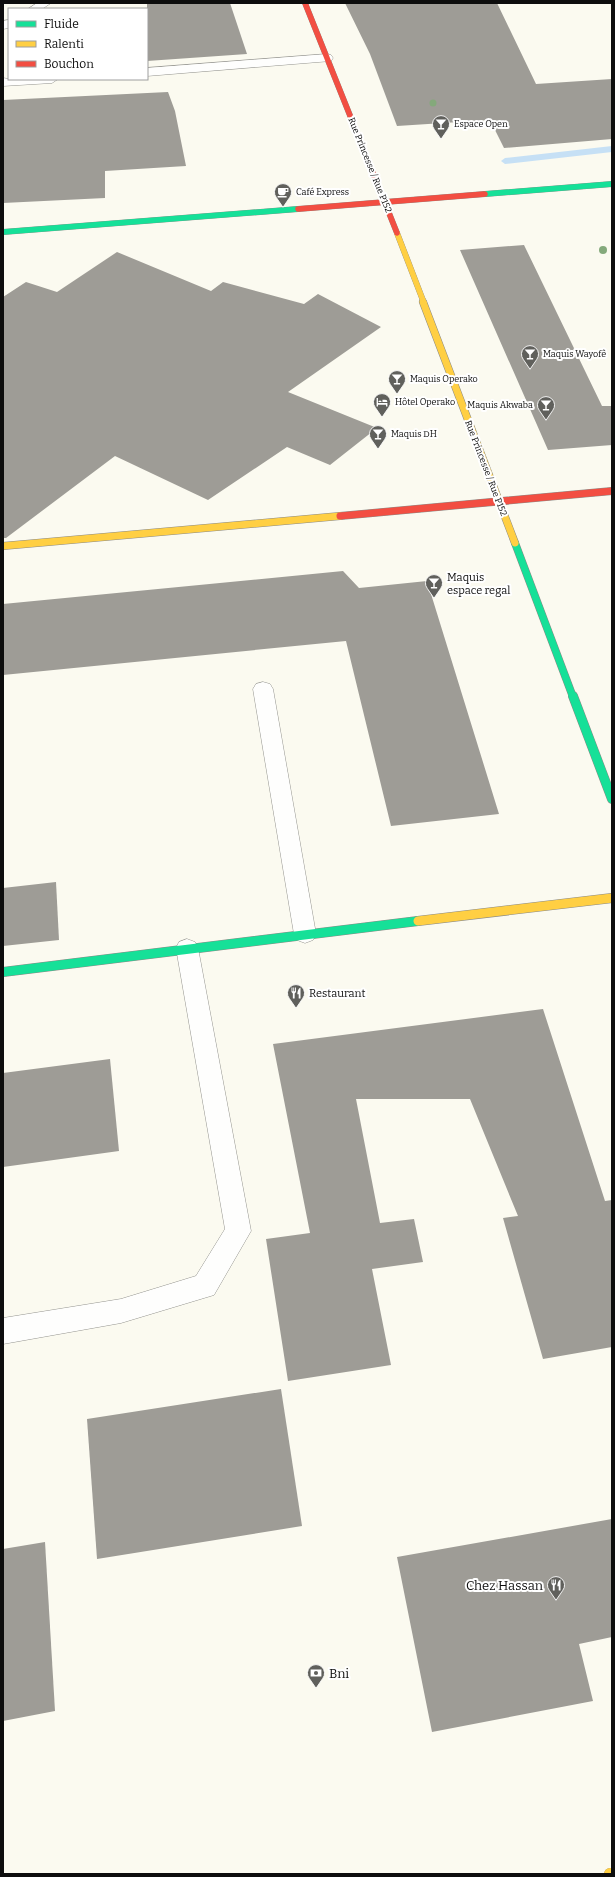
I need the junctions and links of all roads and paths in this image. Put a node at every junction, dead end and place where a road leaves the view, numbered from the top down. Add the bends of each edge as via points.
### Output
1 (45, 3) edge
2 (305, 3) edge
3 (36, 8) edge
4 (327, 58) junction
5 (148, 72) edge
6 (36, 80) edge
7 (3, 82) edge
8 (612, 184) edge
9 (385, 203) junction
10 (3, 232) edge
11 (612, 491) edge
12 (499, 502) junction
13 (3, 546) edge
14 (263, 689) dead end
15 (612, 799) edge
16 (612, 898) edge
17 (305, 934) junction
18 (187, 948) junction
19 (3, 972) edge
20 (3, 1331) edge

1 - 3 street
2 - 4 street, Rue Princesse / Rue P152
4 - 5 street
4 - 9 street, Rue Princesse / Rue P152
6 - 7 street
8 - 9 street
9 - 10 street
9 - 12 street, Rue Princesse / Rue P152
11 - 12 street
12 - 13 street
12 - 15 street, Rue Princesse / Rue P152
14 - 17 street
16 - 17 street
17 - 18 street
18 - 19 street
18 - 20 street via 238,1231 205,1286 121,1312

